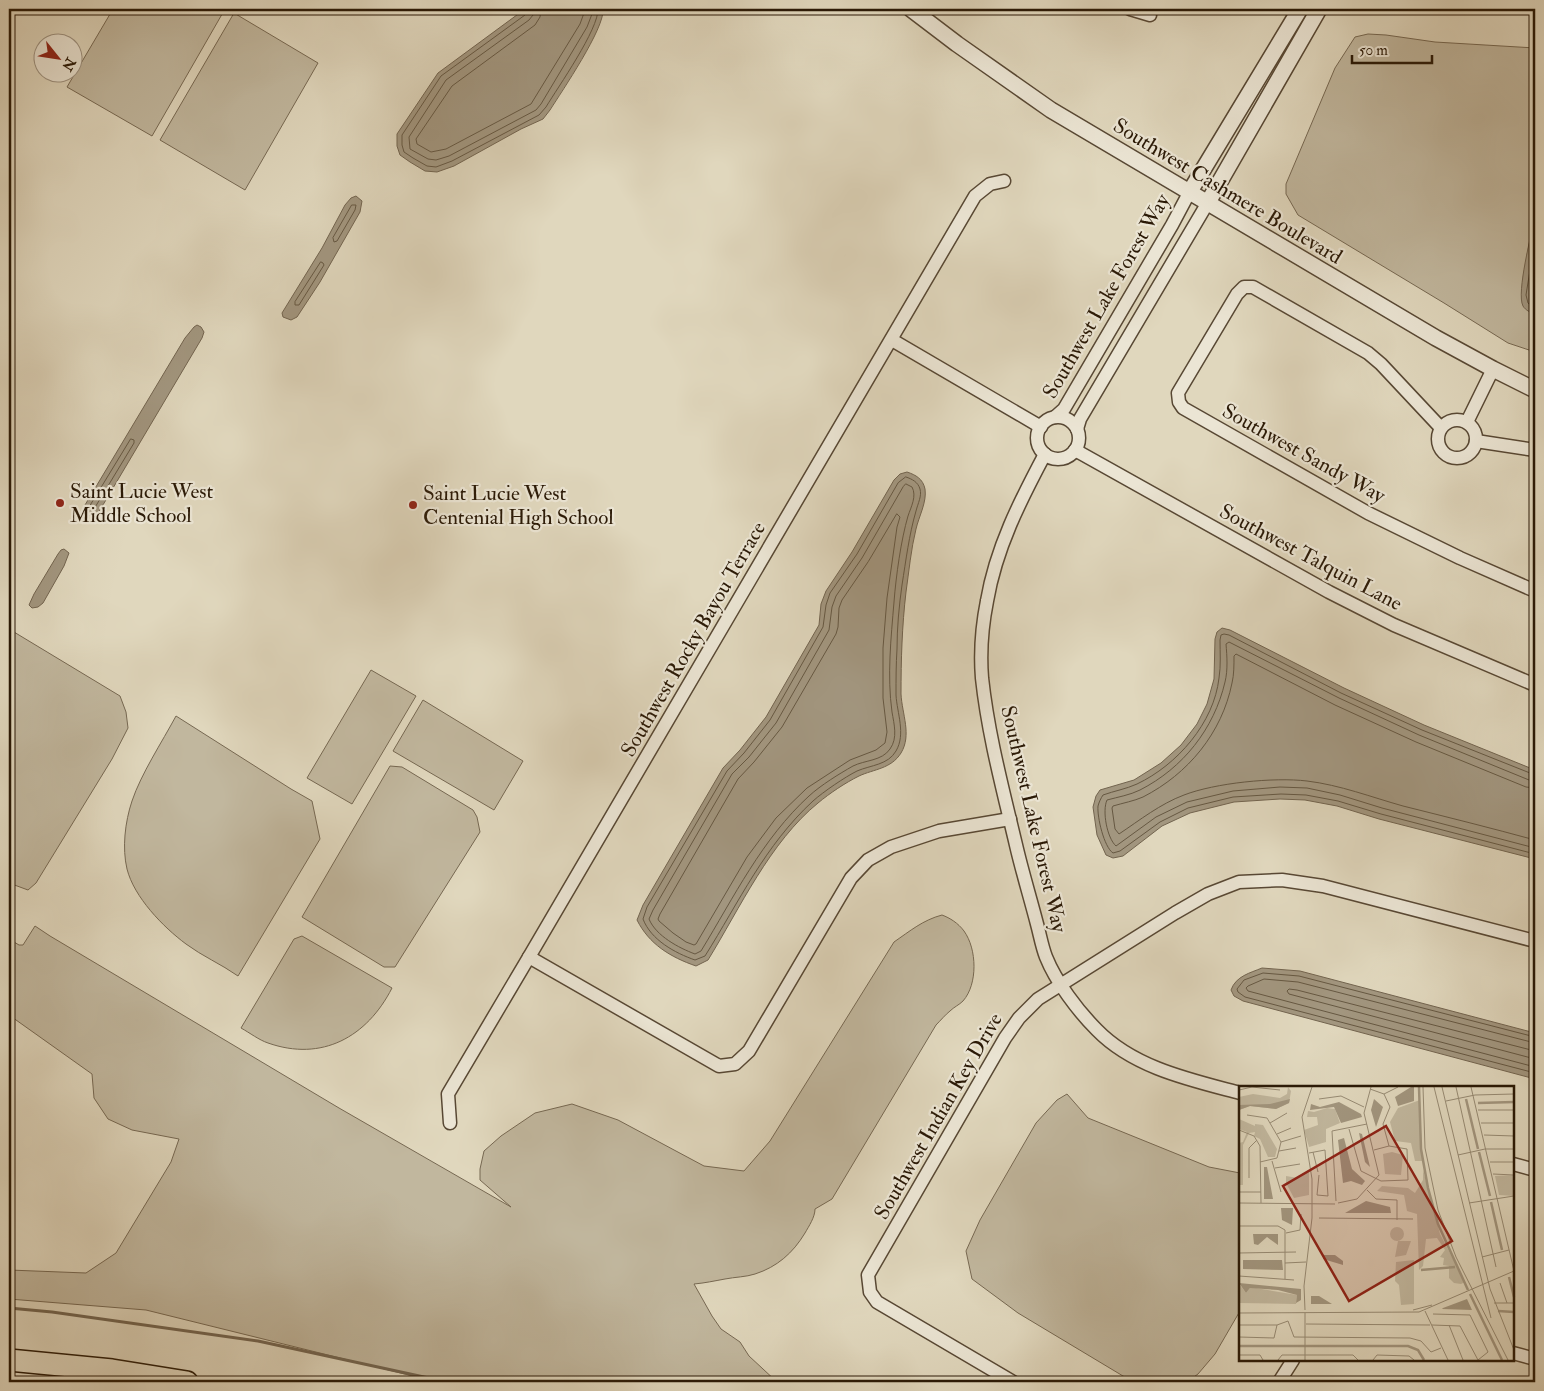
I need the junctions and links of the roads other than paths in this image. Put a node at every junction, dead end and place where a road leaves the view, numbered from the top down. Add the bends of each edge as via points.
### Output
1 (911, 9) edge
2 (1130, 9) edge
3 (1300, 9) edge
4 (1319, 9) edge
5 (1150, 15) dead end
6 (1004, 181) dead end
7 (1189, 193) junction
8 (1207, 204) junction
9 (1109, 332) junction
10 (1127, 339) junction
11 (892, 340) junction
12 (1493, 369) junction
13 (1535, 390) edge
14 (1055, 417) junction
15 (1467, 422) junction
16 (1041, 427) junction
17 (1441, 428) junction
18 (1077, 430) junction
19 (1476, 441) junction
20 (1075, 450) junction
21 (1535, 450) edge
22 (1045, 454) junction
23 (1535, 591) edge
24 (1535, 685) edge
25 (1010, 819) junction
26 (1535, 941) edge
27 (529, 957) junction
28 (1060, 985) junction
29 (1239, 1093) edge
30 (450, 1123) dead end
31 (1514, 1164) edge
32 (1535, 1170) edge
33 (1514, 1353) edge
34 (1535, 1359) edge
35 (9, 1360) edge
36 (1292, 1361) edge
37 (60, 1365) junction
38 (124, 1382) edge
39 (187, 1382) edge
40 (1013, 1382) edge
41 (1279, 1382) edge

1 - 7 street, Southwest Cashmere Boulevard via 1051,110
2 - 5 street
3 - 7 street
4 - 8 street
6 - 11 street, Southwest Rocky Bayou Terrace via 990,184 975,196
7 - 8 street, Southwest Cashmere Boulevard
7 - 9 street, Southwest Lake Forest Way
8 - 10 street, Southwest Lake Forest Way
8 - 12 street, Southwest Cashmere Boulevard
9 - 10 street via 1116,339
9 - 14 street, Southwest Lake Forest Way via 1064,409
10 - 18 street, Southwest Lake Forest Way via 1080,419
11 - 16 street
11 - 27 street, Southwest Rocky Bayou Terrace
12 - 13 street, Southwest Cashmere Boulevard
12 - 15 street
14 - 16 street
14 - 18 street via 1067,419
15 - 17 street via 1454,420
15 - 19 street via 1475,432
16 - 22 street via 1039,445
17 - 19 street via 1439,445 1450,456 1468,454
17 - 23 street, Southwest Sandy Way via 1368,354 1253,287 1244,287 1237,294 1178,393 1183,408 1368,513
18 - 20 street via 1079,436
19 - 21 street
20 - 22 street via 1059,459
20 - 24 street, Southwest Talquin Lane via 1329,592 1394,625
22 - 25 street, Southwest Lake Forest Way via 1019,503 998,556 982,641 982,677
25 - 27 street via 939,831 868,860 851,878 749,1051 735,1064 719,1066
25 - 28 street, Southwest Lake Forest Way via 1046,957
26 - 28 street, Southwest Indian Key Drive via 1323,886 1282,880 1239,882 1208,894
27 - 30 street, Southwest Rocky Bayou Terrace via 448,1094
28 - 29 street, Southwest Lake Forest Way via 1097,1030 1118,1048 1179,1076
28 - 40 street, Southwest Indian Key Drive via 1038,999 1005,1038 868,1275 870,1292 877,1302
31 - 32 street
33 - 34 street
35 - 37 highway
36 - 41 street
37 - 38 highway
37 - 39 highway

